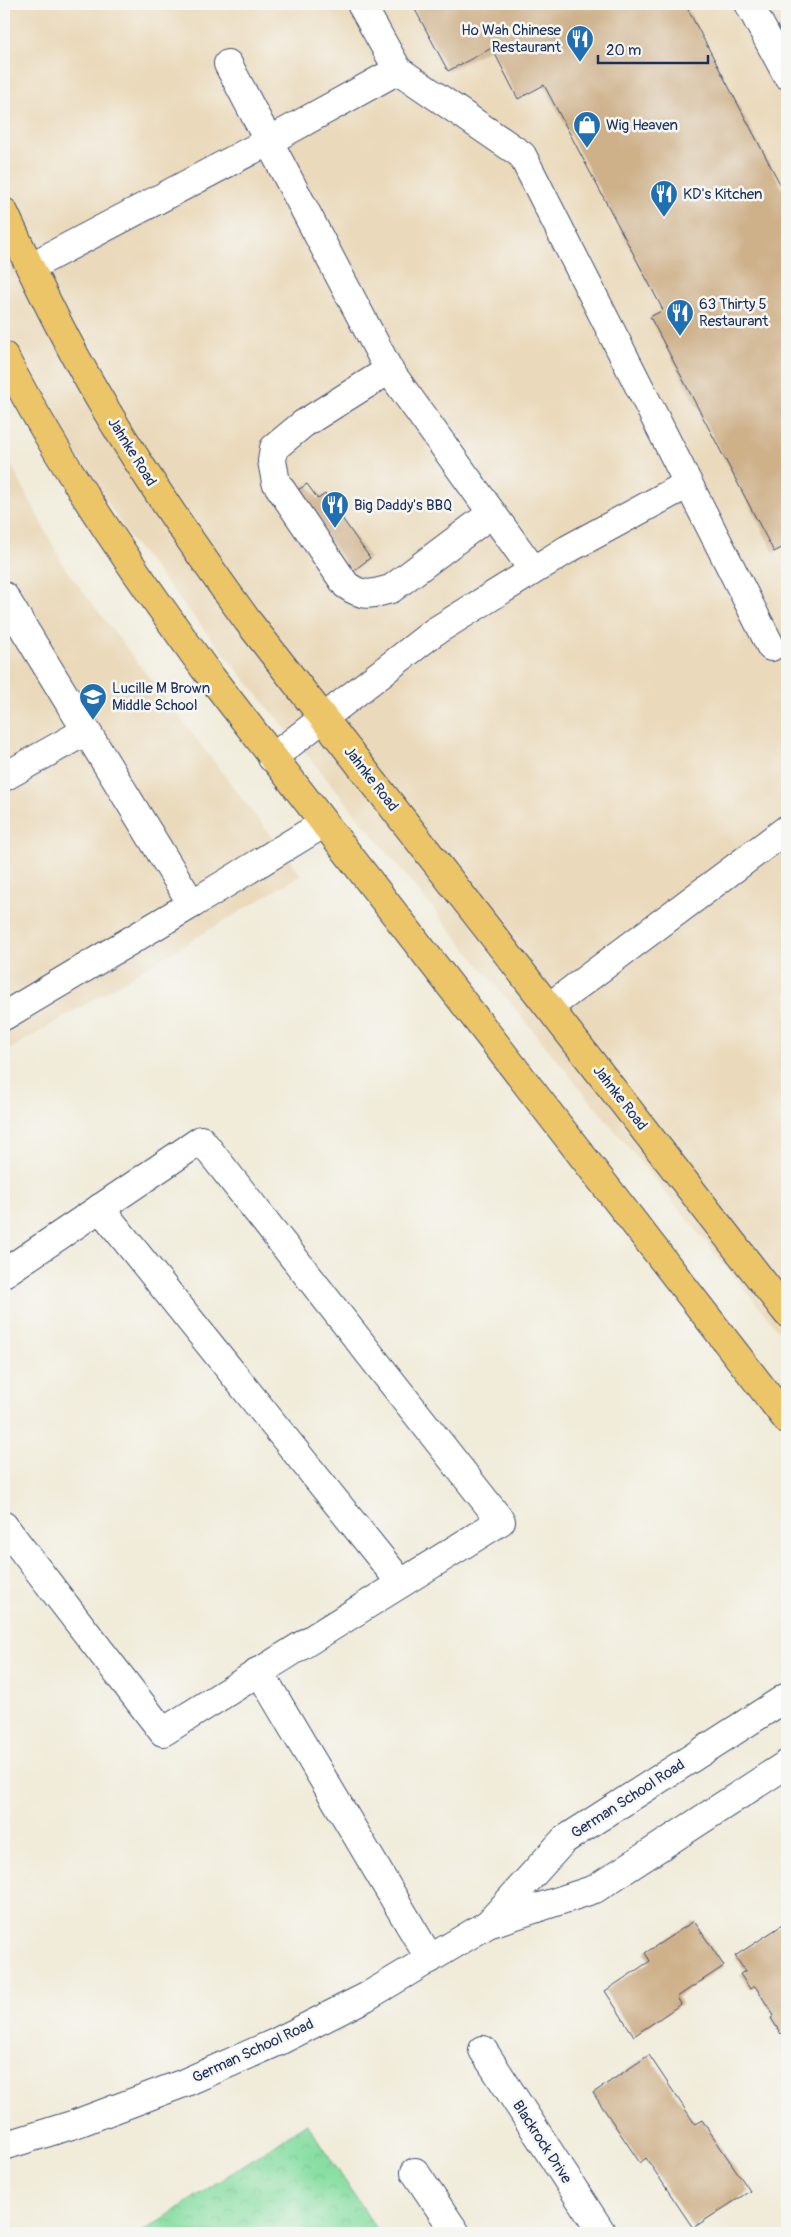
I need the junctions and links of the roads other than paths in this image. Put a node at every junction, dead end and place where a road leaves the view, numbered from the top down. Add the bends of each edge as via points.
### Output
1 (361, 4) edge
2 (749, 4) edge
3 (228, 64) dead end
4 (398, 70) junction
5 (787, 75) edge
6 (269, 141) junction
7 (4, 212) edge
8 (30, 267) junction
9 (4, 356) edge
10 (389, 370) junction
11 (688, 484) junction
12 (492, 513) junction
13 (533, 570) junction
14 (4, 596) edge
15 (771, 647) dead end
16 (324, 717) junction
17 (86, 731) junction
18 (272, 758) junction
19 (4, 777) edge
20 (323, 824) junction
21 (787, 829) edge
22 (192, 904) junction
23 (549, 1007) junction
24 (4, 1016) edge
25 (100, 1208) junction
26 (4, 1273) edge
27 (787, 1313) edge
28 (787, 1420) edge
29 (4, 1526) edge
30 (401, 1583) junction
31 (259, 1671) junction
32 (787, 1697) edge
33 (787, 1764) edge
34 (488, 1924) junction
35 (430, 1959) junction
36 (482, 2050) dead end
37 (4, 2146) edge
38 (415, 2172) dead end
39 (456, 2233) edge
40 (602, 2233) edge

1 - 4 street
2 - 5 street
3 - 6 street
4 - 6 street
4 - 11 street via 522,155
6 - 8 street
6 - 10 street
7 - 8 main road, Jahnke Road
8 - 16 main road, Jahnke Road via 102,404 169,511 247,620
9 - 18 main road via 53,445 125,560
10 - 12 street
10 - 12 street via 303,424 274,448 272,460 276,482 346,586 358,594 391,589
11 - 13 street
11 - 15 street
12 - 13 street
13 - 16 street via 434,632
14 - 17 street
16 - 18 street
16 - 23 main road, Jahnke Road
17 - 19 street
17 - 22 street
18 - 20 main road
20 - 22 street
20 - 28 main road
21 - 23 street
22 - 24 street
23 - 27 main road, Jahnke Road
25 - 26 street
25 - 30 street
25 - 30 street via 201,1140 501,1521
29 - 31 street via 163,1732
30 - 31 street
31 - 35 street
32 - 34 street, German School Road via 564,1840
33 - 34 street, German School Road via 595,1889
34 - 35 street, German School Road
35 - 37 street, German School Road via 366,1997 278,2042 184,2083 75,2124
36 - 40 street, Blackrock Drive
38 - 39 street

